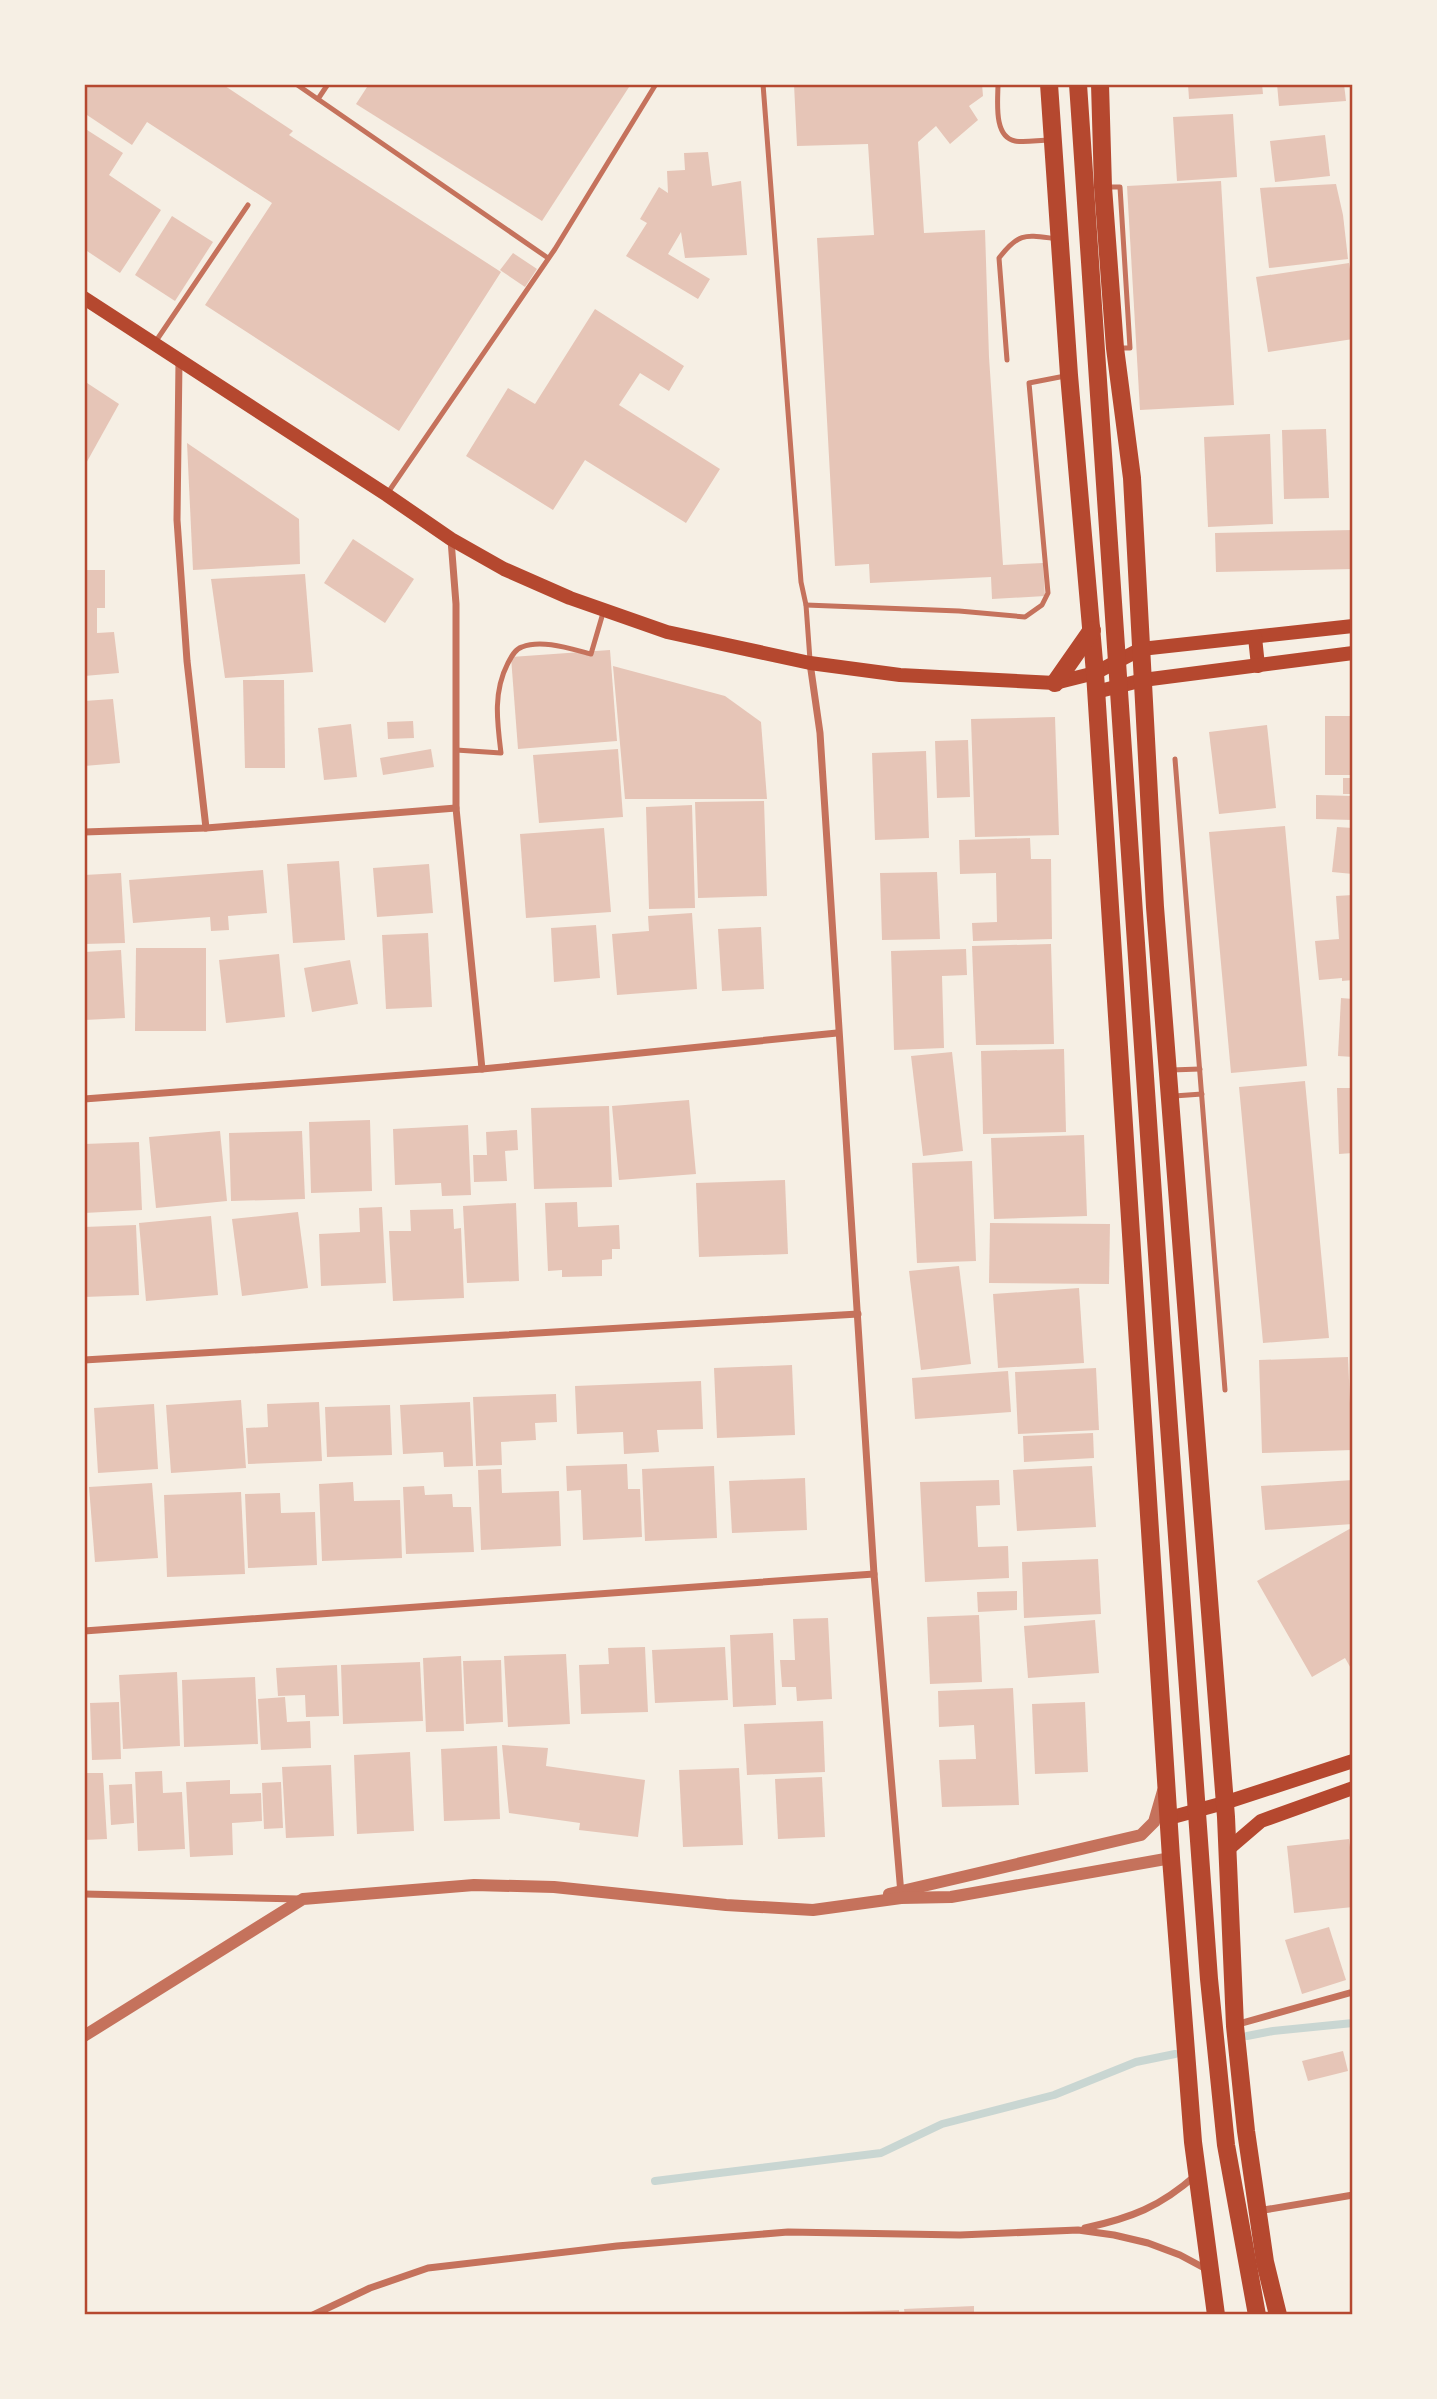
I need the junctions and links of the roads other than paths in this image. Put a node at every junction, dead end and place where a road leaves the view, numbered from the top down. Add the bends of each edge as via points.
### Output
1 (296, 84) edge
2 (328, 84) edge
3 (656, 84) edge
4 (762, 84) edge
5 (998, 84) edge
6 (1049, 84) edge
7 (1078, 84) edge
8 (1100, 84) edge
9 (318, 99) junction
10 (1053, 139) junction
11 (248, 205) dead end
12 (1059, 239) junction
13 (548, 258) junction
14 (84, 298) edge
15 (154, 344) junction
16 (179, 359) junction
17 (1007, 360) dead end
18 (1069, 375) junction
19 (387, 495) junction
20 (451, 539) junction
21 (806, 605) junction
22 (604, 610) junction
23 (1353, 626) edge
24 (1092, 630) junction
25 (1255, 637) junction
26 (1141, 649) junction
27 (1353, 653) edge
28 (810, 663) junction
29 (1258, 666) junction
30 (1095, 673) junction
31 (1143, 680) junction
32 (1055, 683) junction
33 (1096, 692) junction
34 (456, 750) junction
35 (1175, 759) dead end
36 (456, 808) junction
37 (206, 828) junction
38 (84, 832) edge
39 (837, 1033) junction
40 (482, 1069) junction
41 (1200, 1069) junction
42 (1168, 1070) junction
43 (1202, 1094) junction
44 (1170, 1096) junction
45 (84, 1099) edge
46 (858, 1314) junction
47 (84, 1360) edge
48 (1225, 1390) dead end
49 (874, 1574) junction
50 (84, 1631) edge
51 (1353, 1761) edge
52 (1167, 1781) junction
53 (1353, 1788) edge
54 (1224, 1803) junction
55 (1169, 1818) junction
56 (1226, 1851) junction
57 (1171, 1858) junction
58 (84, 1894) edge
59 (901, 1894) junction
60 (303, 1899) junction
61 (1353, 1992) edge
62 (1235, 2026) junction
63 (84, 2036) edge
64 (1197, 2175) junction
65 (1353, 2195) edge
66 (1258, 2211) junction
67 (1078, 2230) junction
68 (1265, 2262) junction
69 (1211, 2271) junction
70 (313, 2315) edge
71 (1216, 2315) edge
72 (1255, 2315) edge
73 (1278, 2315) edge

1 - 9 lane
2 - 9 lane
3 - 13 lane
4 - 21 lane
5 - 10 lane via 1003,134 1013,141
6 - 10 main road
7 - 72 main road via 1209,1979 1226,2146
8 - 26 main road via 1103,187 1115,348 1132,478
9 - 13 lane
10 - 12 main road
11 - 15 lane
12 - 17 lane via 1028,235 1012,240 999,258
12 - 18 main road
13 - 19 lane
14 - 15 main road
15 - 16 main road
16 - 19 main road
16 - 37 street via 177,520
18 - 21 lane via 1030,383 1048,593 1042,605 1024,617
18 - 24 main road
19 - 20 main road
20 - 22 main road via 504,569
20 - 34 street
21 - 28 lane
22 - 28 main road via 667,632
22 - 34 lane via 591,654 541,645 521,647 512,654 499,680 501,752
23 - 25 main road
24 - 30 main road
24 - 32 main road
25 - 26 main road
25 - 29 main road
26 - 30 main road
26 - 31 main road
27 - 29 main road
28 - 32 main road via 900,675
28 - 39 street via 820,733
29 - 31 main road
30 - 32 main road
30 - 33 main road
31 - 33 main road
31 - 42 main road
33 - 52 main road
34 - 36 street
35 - 41 lane
36 - 37 street
36 - 40 street
37 - 38 street
39 - 40 street
39 - 46 street
40 - 45 street
41 - 42 lane
41 - 43 lane
42 - 44 main road
43 - 44 lane
43 - 48 lane
44 - 54 main road
46 - 47 street
46 - 49 street
49 - 50 street
49 - 59 street
51 - 54 main road
52 - 55 main road
52 - 59 street via 1154,1822 1141,1835
53 - 56 main road via 1261,1821
54 - 55 main road
54 - 56 main road
55 - 57 main road
56 - 62 main road
57 - 59 street via 951,1897
57 - 64 main road
58 - 60 street
59 - 60 street via 813,1910 554,1887 474,1885
60 - 63 street
61 - 62 street
62 - 66 main road
64 - 67 street via 1144,2212
64 - 69 main road
65 - 66 street
66 - 68 main road
67 - 69 street via 1148,2243
67 - 70 street via 960,2235 788,2232 499,2259 428,2268
68 - 72 main road
68 - 73 main road
69 - 71 main road

